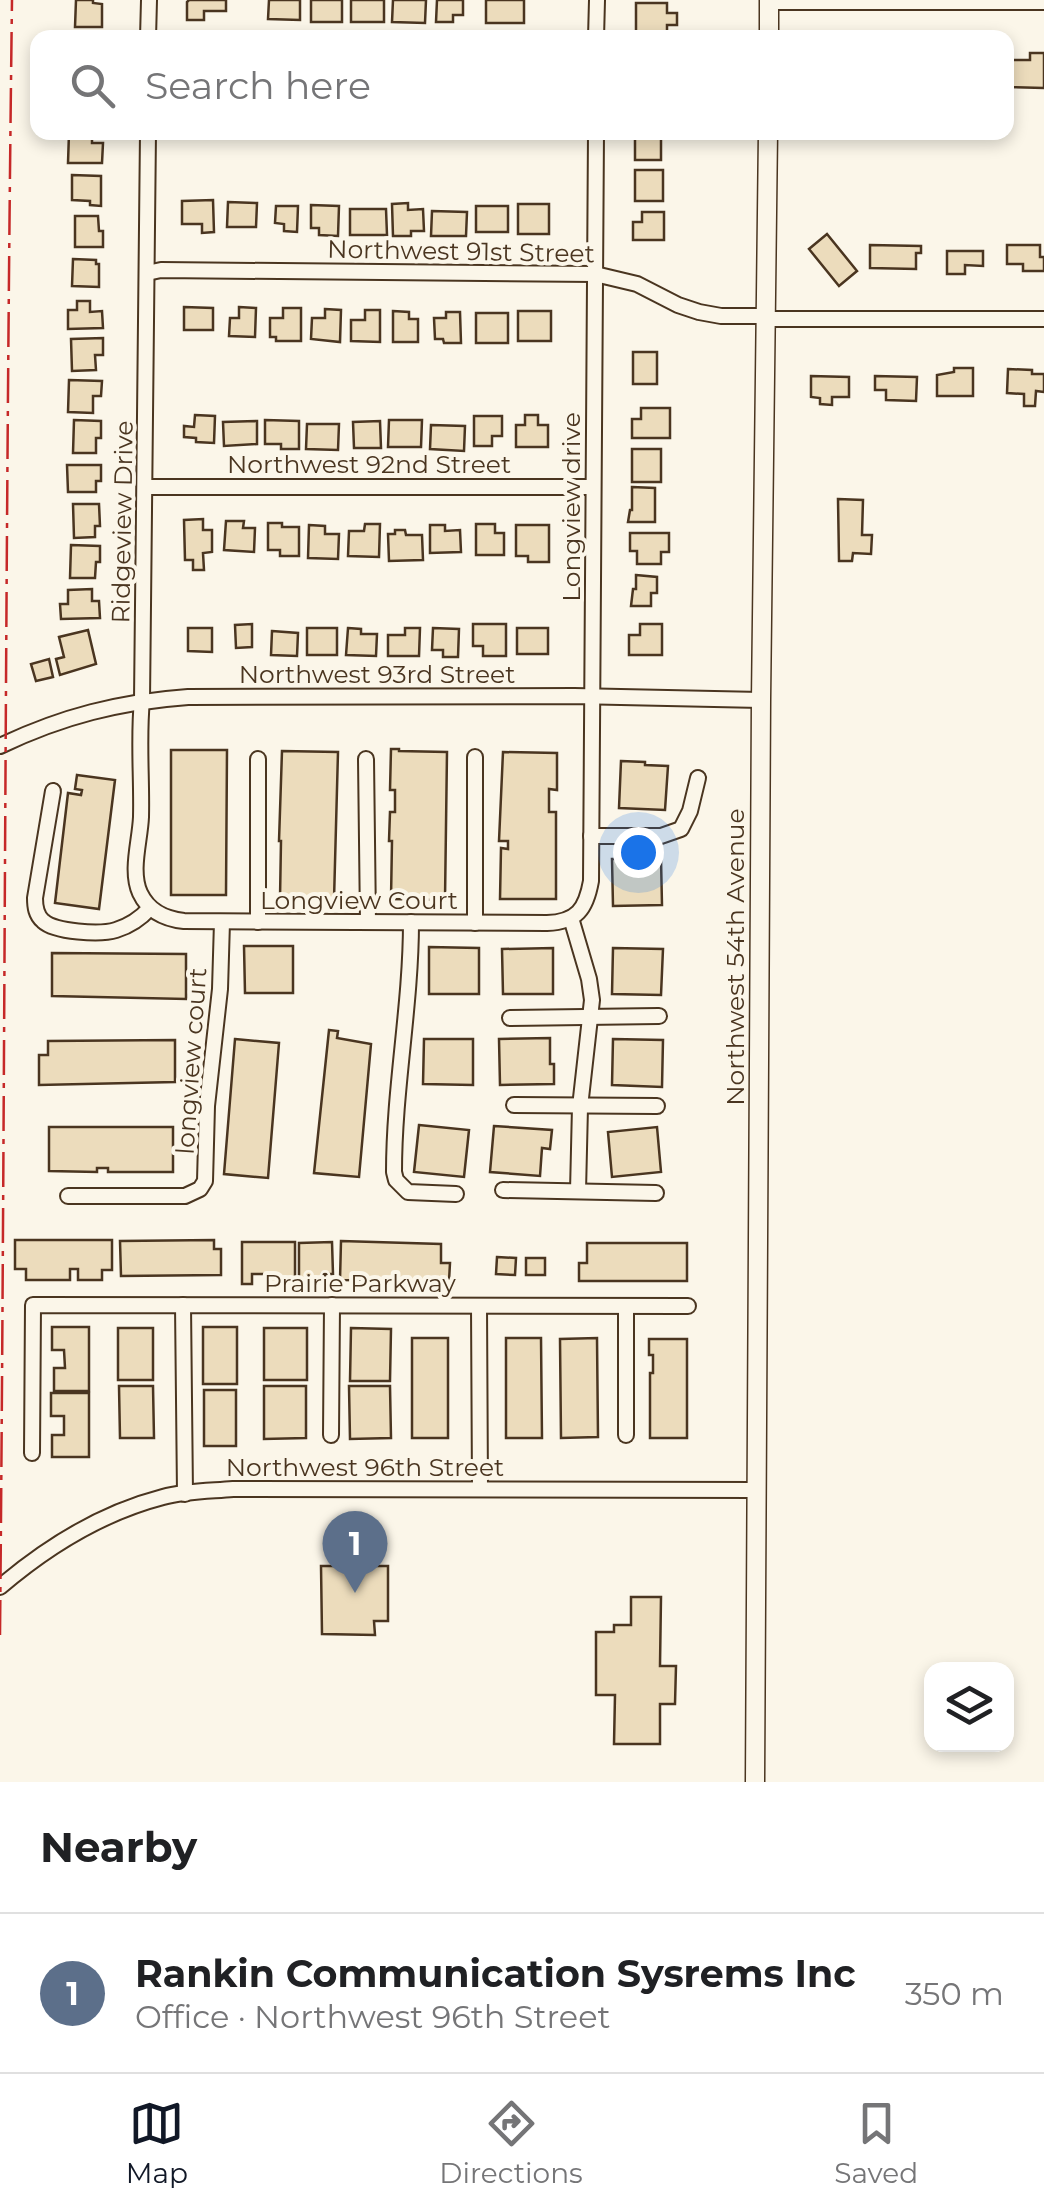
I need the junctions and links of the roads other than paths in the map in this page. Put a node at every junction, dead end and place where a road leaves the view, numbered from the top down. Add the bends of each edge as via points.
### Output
1 (148, 0) edge
2 (596, 0) edge
3 (769, 1) edge
4 (1044, 2) edge
5 (148, 30) edge
6 (596, 30) edge
7 (769, 30) edge
8 (148, 140) edge
9 (596, 140) edge
10 (768, 140) edge
11 (147, 273) junction
12 (595, 274) junction
13 (1044, 318) edge
14 (766, 319) junction
15 (146, 487) junction
16 (593, 487) junction
17 (592, 698) junction
18 (142, 700) junction
19 (762, 700) junction
20 (0, 746) edge
21 (475, 757) dead end
22 (258, 759) dead end
23 (366, 759) dead end
24 (698, 778) dead end
25 (54, 791) dead end
26 (591, 836) junction
27 (150, 908) junction
28 (571, 918) junction
29 (222, 922) junction
30 (258, 922) junction
31 (368, 922) junction
32 (410, 922) junction
33 (475, 922) junction
34 (590, 1016) junction
35 (660, 1016) dead end
36 (510, 1018) dead end
37 (514, 1105) dead end
38 (580, 1106) junction
39 (657, 1106) dead end
40 (502, 1190) dead end
41 (578, 1192) junction
42 (656, 1192) dead end
43 (456, 1194) dead end
44 (68, 1196) dead end
45 (183, 1305) junction
46 (332, 1305) junction
47 (479, 1306) junction
48 (626, 1306) junction
49 (688, 1306) dead end
50 (626, 1434) dead end
51 (331, 1435) dead end
52 (32, 1453) dead end
53 (480, 1489) junction
54 (756, 1490) junction
55 (185, 1494) junction
56 (0, 1587) edge
57 (755, 1782) edge

1 - 5 street
2 - 6 street
3 - 4 street
3 - 7 street
8 - 11 street, Ridgeview Drive
9 - 12 street, Longview drive
10 - 14 street, Northwest 54th Avenue
11 - 12 street, Northwest 91st Street
11 - 15 street, Ridgeview Drive
12 - 14 street, Northwest 91st Street via 637,284 698,312
12 - 16 street, Longview drive
13 - 14 street, Northwest 91st Street
14 - 19 street, Northwest 54th Avenue
15 - 16 street, Northwest 92nd Street
15 - 18 street, Ridgeview Drive
16 - 17 street, Longview drive
17 - 18 street, Northwest 93rd Street
17 - 19 street, Northwest 93rd Street
17 - 26 street, Longview drive
18 - 20 street, Northwest 93rd Street via 62,720
18 - 27 street, Ridgeview Drive via 136,880
19 - 54 street, Northwest 54th Avenue
21 - 33 street, longview court
22 - 30 street, longview court
23 - 31 street, longview court
24 - 26 street via 681,829 661,836
25 - 27 street via 34,898 40,919 98,933 129,925
26 - 28 street, Longview drive via 587,900
27 - 29 street, Longview Court via 170,920
28 - 33 street, Longview Court
28 - 34 street via 589,979
29 - 30 street, Longview Court
29 - 44 street, longview court via 200,1189 185,1196
30 - 31 street, Longview Court
31 - 32 street, Longview Court
32 - 33 street, Longview Court
32 - 43 street, longview court via 394,1172 408,1192
34 - 35 street
34 - 36 street
34 - 38 street
37 - 38 street
38 - 39 street
38 - 41 street
40 - 41 street
41 - 42 street
45 - 46 street, Prairie Parkway
45 - 52 street, Prairie Parkway via 32,1304
45 - 55 street
46 - 47 street, Prairie Parkway
46 - 51 street
47 - 48 street, Prairie Parkway
47 - 53 street
48 - 49 street, Prairie Parkway
48 - 50 street
53 - 54 street, Northwest 96th Street
53 - 55 street, Northwest 96th Street
54 - 57 street, Northwest 54th Avenue
55 - 56 street, Northwest 96th Street via 90,1523

